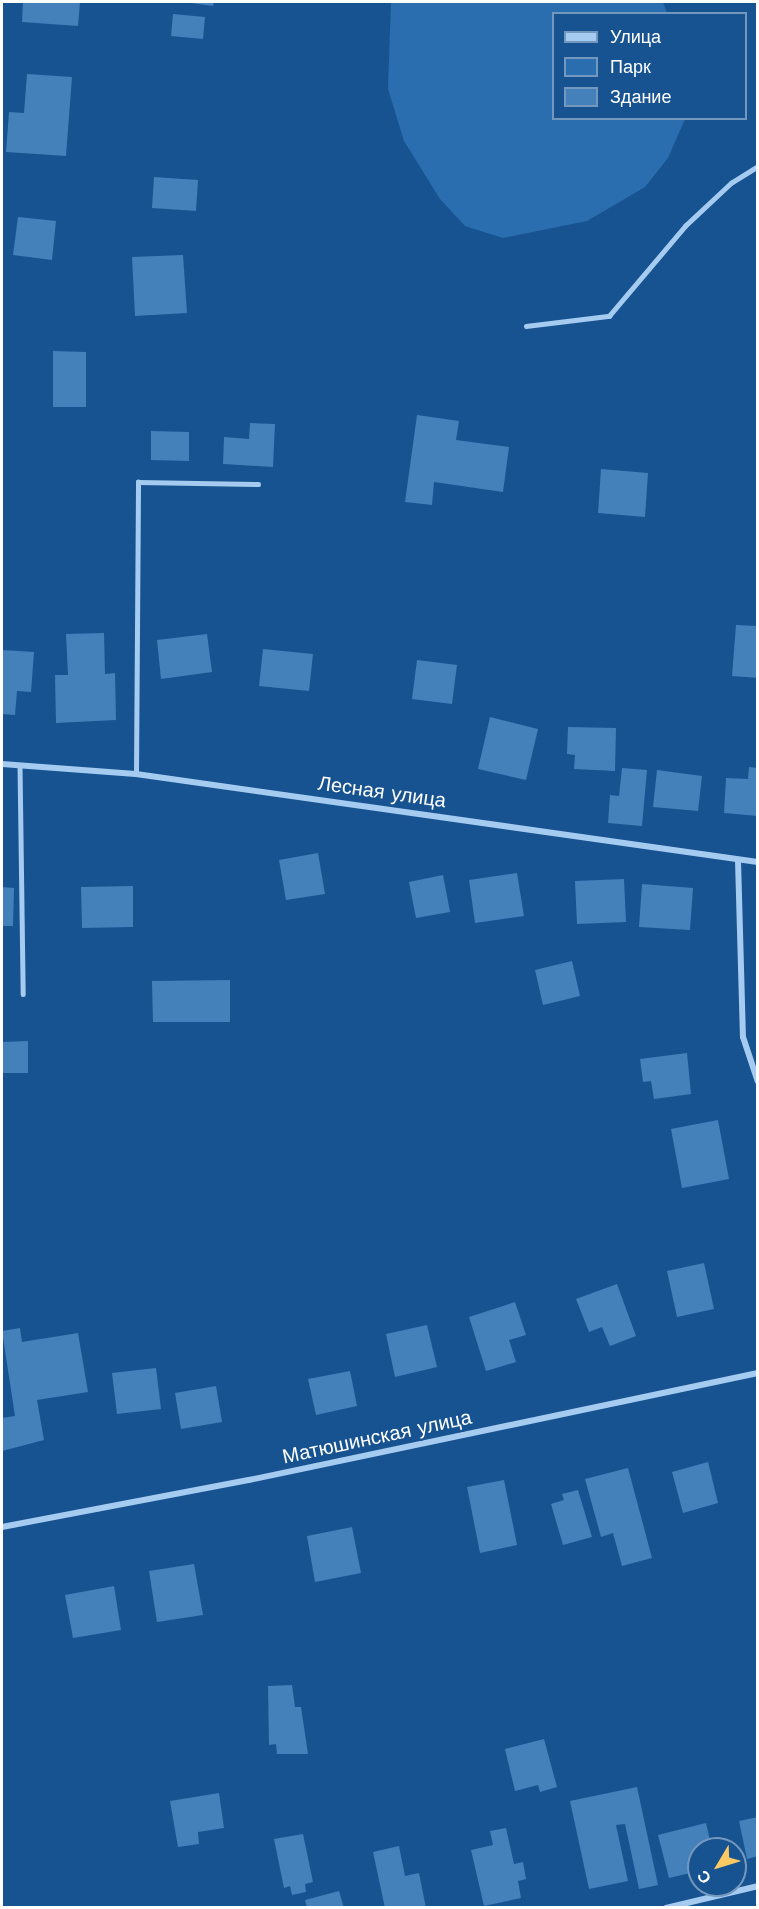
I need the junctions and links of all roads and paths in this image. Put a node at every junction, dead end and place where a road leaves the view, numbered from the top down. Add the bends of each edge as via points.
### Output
1 (758, 166) edge
2 (525, 326) dead end
3 (258, 484) dead end
4 (2, 764) edge
5 (20, 765) junction
6 (136, 774) junction
7 (738, 860) junction
8 (758, 862) edge
9 (23, 994) dead end
10 (758, 1082) edge
11 (758, 1373) edge
12 (2, 1527) edge
13 (758, 1886) edge
14 (666, 1908) edge

1 - 2 lane via 731,183 685,226 609,316
3 - 6 lane via 138,482
4 - 5 street, Лесная улица
5 - 6 street, Лесная улица
5 - 9 lane
6 - 7 street, Лесная улица
7 - 8 street, Лесная улица
7 - 10 street via 744,1037
11 - 12 street, Матюшинская улица
13 - 14 street

